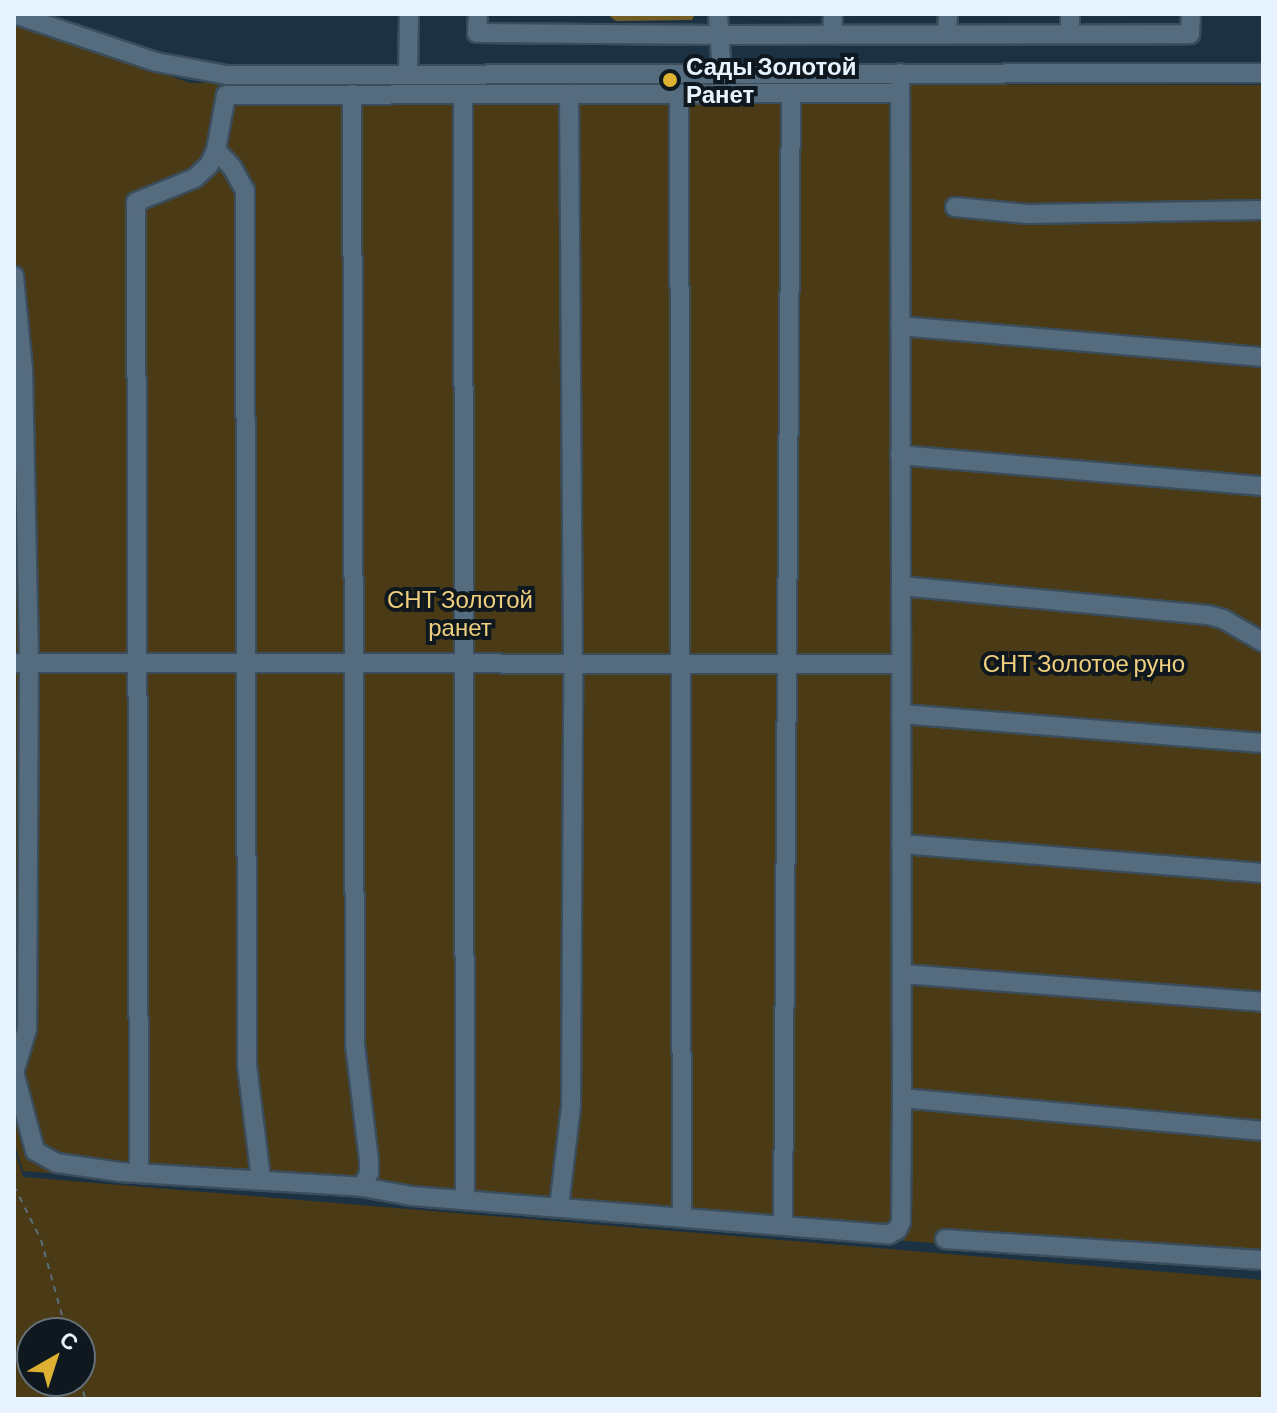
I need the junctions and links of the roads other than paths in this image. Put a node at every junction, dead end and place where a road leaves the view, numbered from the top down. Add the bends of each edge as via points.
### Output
1 (14, 14) edge
2 (409, 14) edge
3 (478, 14) edge
4 (598, 14) edge
5 (718, 14) edge
6 (833, 14) edge
7 (948, 14) edge
8 (1070, 14) edge
9 (1191, 14) edge
10 (597, 33) junction
11 (832, 34) junction
12 (947, 34) junction
13 (1070, 34) junction
14 (717, 35) junction
15 (900, 73) junction
16 (1263, 73) edge
17 (408, 74) junction
18 (722, 74) junction
19 (679, 93) junction
20 (791, 93) junction
21 (900, 93) junction
22 (352, 94) junction
23 (463, 94) junction
24 (569, 94) junction
25 (216, 150) junction
26 (955, 207) dead end
27 (1263, 210) edge
28 (14, 276) edge
29 (900, 326) junction
30 (1263, 357) edge
31 (900, 455) junction
32 (1263, 486) edge
33 (901, 586) junction
34 (1263, 642) edge
35 (22, 663) edge
36 (137, 663) junction
37 (247, 664) junction
38 (355, 664) junction
39 (465, 664) junction
40 (573, 664) junction
41 (681, 664) junction
42 (790, 664) junction
43 (901, 664) junction
44 (901, 714) junction
45 (1263, 743) edge
46 (901, 844) junction
47 (1263, 873) edge
48 (902, 974) junction
49 (1263, 1002) edge
50 (14, 1072) edge
51 (902, 1098) junction
52 (1263, 1131) edge
53 (139, 1172) junction
54 (261, 1179) junction
55 (362, 1187) junction
56 (465, 1198) junction
57 (559, 1207) junction
58 (682, 1217) junction
59 (783, 1225) junction
60 (945, 1239) dead end
61 (1263, 1260) edge

1 - 17 street via 193,72
2 - 17 street
3 - 10 street via 477,33
4 - 10 street
5 - 14 street
6 - 11 street
7 - 12 street
8 - 13 street
9 - 13 street via 1190,34
10 - 14 street
11 - 12 street
11 - 14 street
12 - 13 street
14 - 18 street
15 - 16 street
15 - 18 street
15 - 21 street
17 - 18 street
19 - 20 street
19 - 24 street
19 - 41 street
20 - 21 street
20 - 42 street
21 - 29 street
22 - 23 street
22 - 25 street via 226,95
22 - 38 street
23 - 24 street
23 - 39 street
24 - 40 street
25 - 36 street via 195,178 136,202
25 - 37 street via 245,190
26 - 27 street via 1028,214
28 - 35 street via 23,369
29 - 30 street
29 - 31 street
31 - 32 street
31 - 33 street
33 - 34 street via 1208,615
33 - 43 street
35 - 36 street
35 - 50 street via 27,1029
36 - 37 street
36 - 53 street
37 - 38 street
37 - 54 street via 247,1065
38 - 39 street
38 - 55 street via 355,1045 369,1160
39 - 40 street
39 - 56 street
40 - 41 street
40 - 57 street via 571,1106
41 - 42 street
41 - 58 street
42 - 43 street
42 - 59 street
43 - 44 street
44 - 45 street
44 - 46 street
46 - 47 street
46 - 48 street
48 - 49 street
48 - 51 street
50 - 53 street via 35,1151 42,1158
51 - 52 street
51 - 59 street via 901,1222 889,1234
53 - 54 street
54 - 55 street
55 - 56 street
56 - 57 street
57 - 58 street
58 - 59 street
60 - 61 street

